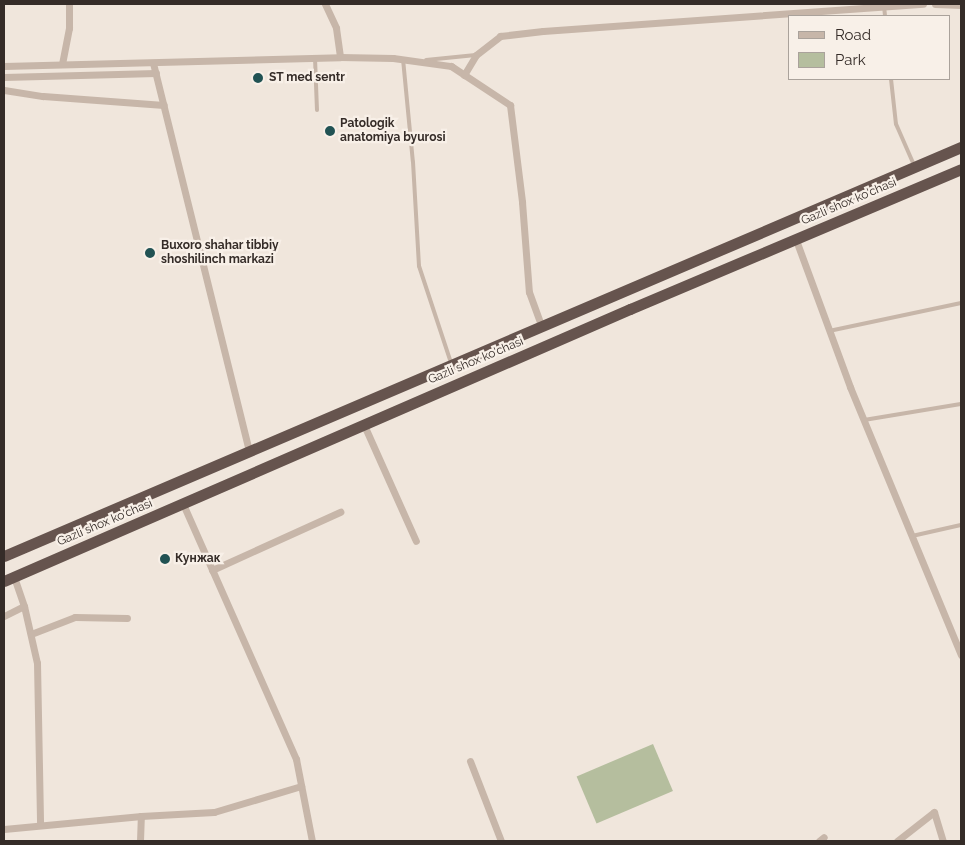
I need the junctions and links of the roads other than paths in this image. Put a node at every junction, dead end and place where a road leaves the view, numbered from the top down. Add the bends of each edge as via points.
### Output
1 (69, 4) edge
2 (325, 4) edge
3 (923, 4) edge
4 (935, 4) edge
5 (961, 5) edge
6 (884, 6) junction
7 (885, 15) edge
8 (476, 55) junction
9 (340, 57) junction
10 (315, 58) junction
11 (403, 59) junction
12 (424, 61) junction
13 (153, 63) junction
14 (62, 64) junction
15 (4, 66) edge
16 (156, 73) junction
17 (464, 75) junction
18 (4, 77) edge
19 (891, 80) edge
20 (4, 90) edge
21 (164, 105) junction
22 (317, 110) dead end
23 (961, 147) edge
24 (915, 167) junction
25 (961, 169) edge
26 (796, 240) junction
27 (961, 303) edge
28 (541, 326) junction
29 (829, 331) junction
30 (451, 364) junction
31 (961, 404) edge
32 (864, 420) junction
33 (364, 425) junction
34 (249, 450) junction
35 (183, 504) junction
36 (340, 512) dead end
37 (961, 525) edge
38 (912, 536) junction
39 (416, 541) dead end
40 (4, 556) edge
41 (212, 570) junction
42 (9, 579) edge
43 (24, 606) junction
44 (4, 616) edge
45 (127, 618) dead end
46 (31, 634) junction
47 (961, 655) edge
48 (470, 761) dead end
49 (301, 786) junction
50 (141, 816) junction
51 (40, 824) junction
52 (4, 829) edge
53 (140, 841) edge
54 (312, 841) edge
55 (501, 841) edge
56 (897, 841) edge
57 (943, 841) edge

1 - 14 street via 70,28
2 - 9 street via 336,28
3 - 6 street
4 - 5 street
6 - 7 lane
6 - 8 street via 500,36
8 - 12 lane
8 - 17 street
9 - 10 street
9 - 11 street
10 - 13 street
10 - 22 lane
11 - 12 street
11 - 30 lane via 419,266
12 - 17 street via 451,66
13 - 14 street
13 - 16 street
14 - 15 street
16 - 18 street
16 - 21 street
17 - 28 street via 510,105 522,202 528,292
19 - 24 lane via 896,124
20 - 21 street
21 - 34 street
23 - 24 highway, Gazli shox ko'chasi
24 - 28 highway, Gazli shox ko'chasi
25 - 26 highway, Gazli shox ko'chasi
26 - 29 street
26 - 33 highway, Gazli shox ko'chasi
27 - 29 lane
28 - 30 highway, Gazli shox ko'chasi
29 - 32 street
30 - 34 highway, Gazli shox ko'chasi
31 - 32 lane
32 - 38 street
33 - 35 highway, Gazli shox ko'chasi
33 - 39 street
34 - 40 highway, Gazli shox ko'chasi
35 - 41 street
35 - 42 highway, Gazli shox ko'chasi
36 - 41 street
37 - 38 lane
38 - 47 street
41 - 49 street via 296,759
42 - 43 street
43 - 44 street
43 - 46 street
45 - 46 street via 75,617
46 - 51 street via 37,663
48 - 55 street
49 - 50 street via 214,812
49 - 54 street
50 - 51 street
50 - 53 street
51 - 52 street
56 - 57 street via 934,812

